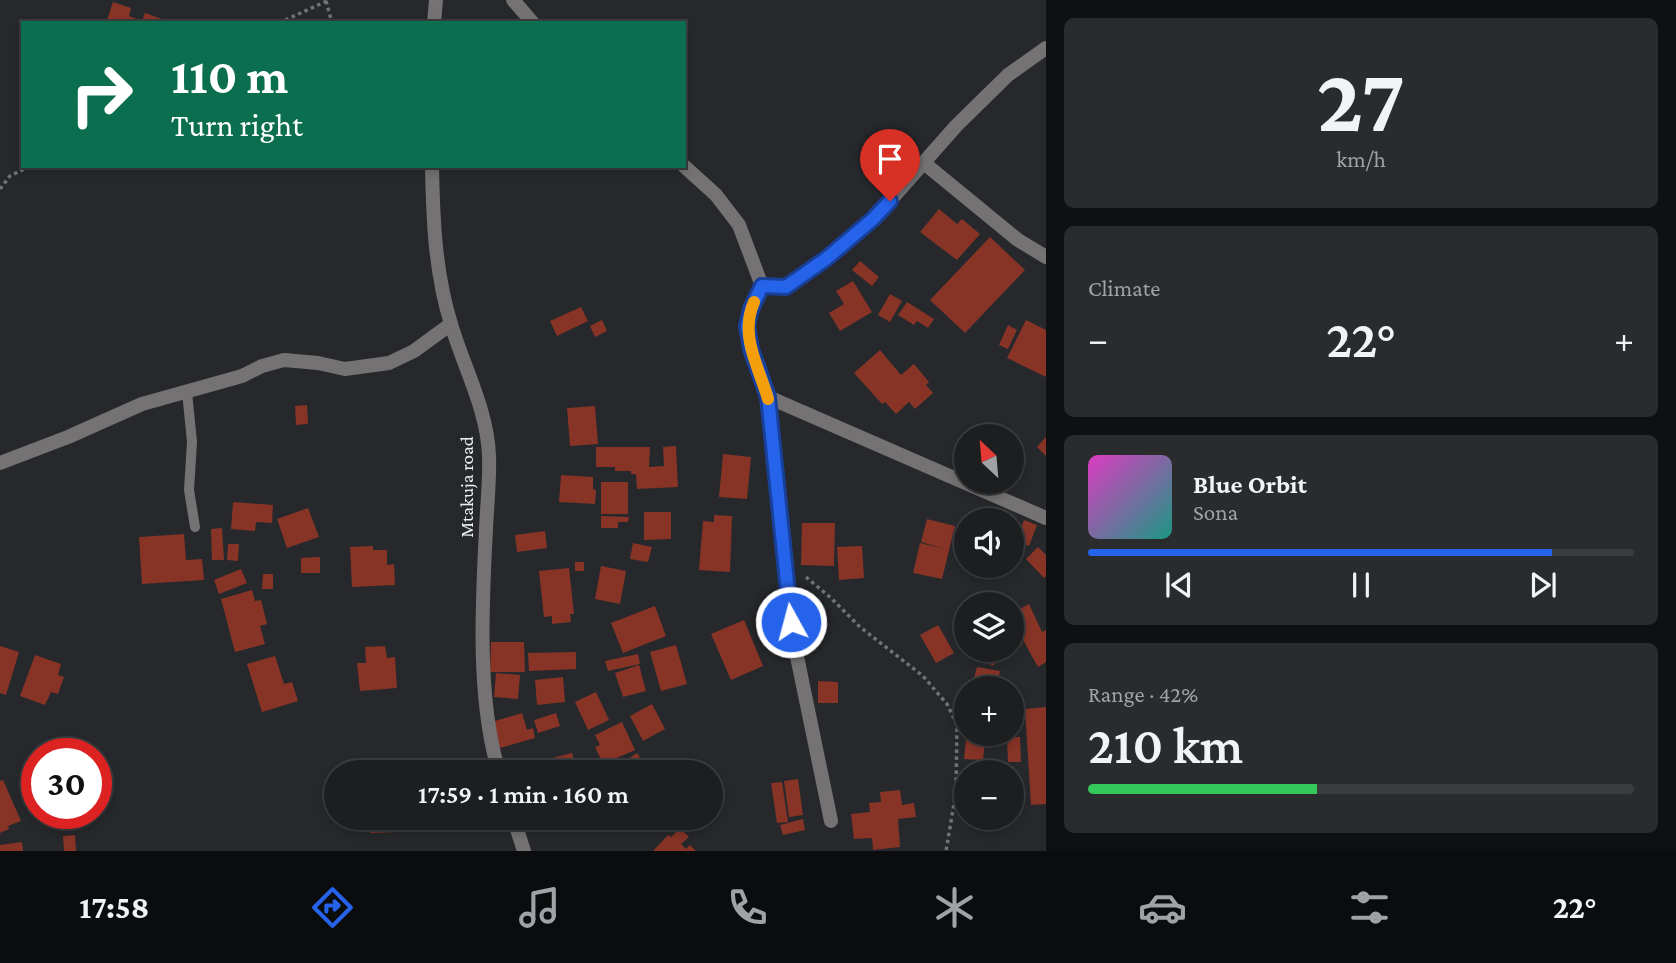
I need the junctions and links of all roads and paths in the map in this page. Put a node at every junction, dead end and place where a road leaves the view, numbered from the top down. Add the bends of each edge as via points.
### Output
1 (436, 0) edge
2 (513, 0) edge
3 (328, 1) edge
4 (283, 21) edge
5 (332, 21) edge
6 (434, 21) edge
7 (531, 21) edge
8 (1046, 48) edge
9 (924, 163) junction
10 (26, 168) edge
11 (432, 168) edge
12 (686, 168) edge
13 (0, 189) edge
14 (1046, 257) edge
15 (762, 286) junction
16 (451, 324) junction
17 (187, 392) junction
18 (768, 397) junction
19 (0, 463) edge
20 (1046, 518) edge
21 (195, 527) dead end
22 (784, 558) junction
23 (495, 760) edge
24 (831, 821) dead end
25 (517, 830) edge
26 (524, 851) edge
27 (946, 851) edge

1 - 6 street
2 - 7 street
3 - 4 path
3 - 5 path
8 - 9 street via 1008,75
9 - 14 street via 1018,240
9 - 15 street via 873,219 827,258 786,287
10 - 13 path via 10,176
11 - 16 street, Mtakuja road via 433,228
12 - 15 street via 716,195 738,225
15 - 18 street via 747,326
16 - 17 street via 389,363 345,369 284,360
16 - 23 street, Mtakuja road via 485,424 489,456 483,581 485,699
17 - 19 street via 142,404
17 - 21 lane via 192,442 189,490
18 - 20 street
18 - 22 street
22 - 24 street via 793,642
22 - 27 path via 923,676 947,704 957,725 956,792
25 - 26 street

